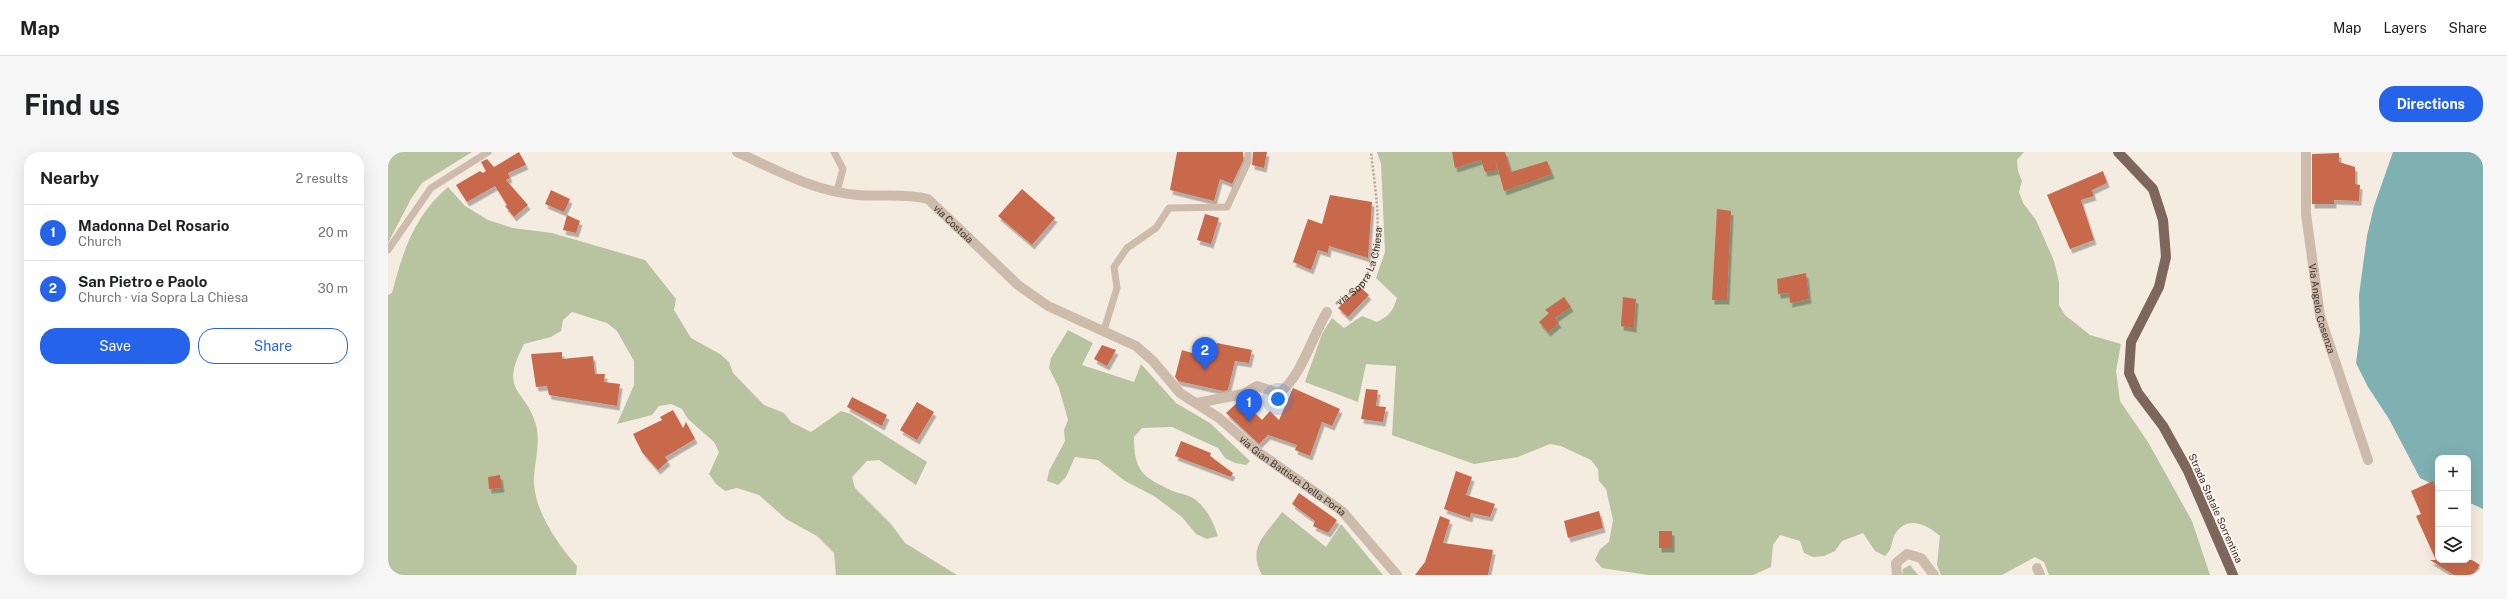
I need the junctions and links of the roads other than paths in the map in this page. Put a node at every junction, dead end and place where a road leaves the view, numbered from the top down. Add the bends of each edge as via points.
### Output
1 (488, 152) edge
2 (737, 152) edge
3 (834, 152) edge
4 (1248, 152) edge
5 (2118, 152) edge
6 (2306, 152) edge
7 (837, 191) junction
8 (388, 250) edge
9 (1327, 312) road end
10 (1104, 330) junction
11 (1196, 403) junction
12 (2368, 460) dead end
13 (1397, 575) edge
14 (1897, 575) edge
15 (1934, 575) edge
16 (2233, 575) edge

1 - 8 lane via 431,188
2 - 7 street, via Costoia via 803,183
3 - 7 lane via 843,169
4 - 10 lane via 1248,162 1227,207 1168,208 1156,228 1127,248 1114,267 1117,288
5 - 16 main road, Strada Statale Sorrentina via 2152,189 2163,220 2166,257 2159,287 2131,342 2129,373 2138,393 2162,426 2188,471
6 - 12 street, Via Angelo Cosenza via 2306,214 2320,316
7 - 10 street, via Costoia via 857,195 914,196 928,199 1030,293 1048,306
9 - 11 street, via Sopra La Chiesa via 1316,329 1288,388 1278,393 1257,386 1243,394
10 - 11 street, via Gian Battista Della Porta via 1136,346 1154,361 1180,393
11 - 13 street, via Gian Battista Della Porta via 1219,418 1258,452 1342,511
14 - 15 street via 1895,568 1899,559 1912,554 1921,558

